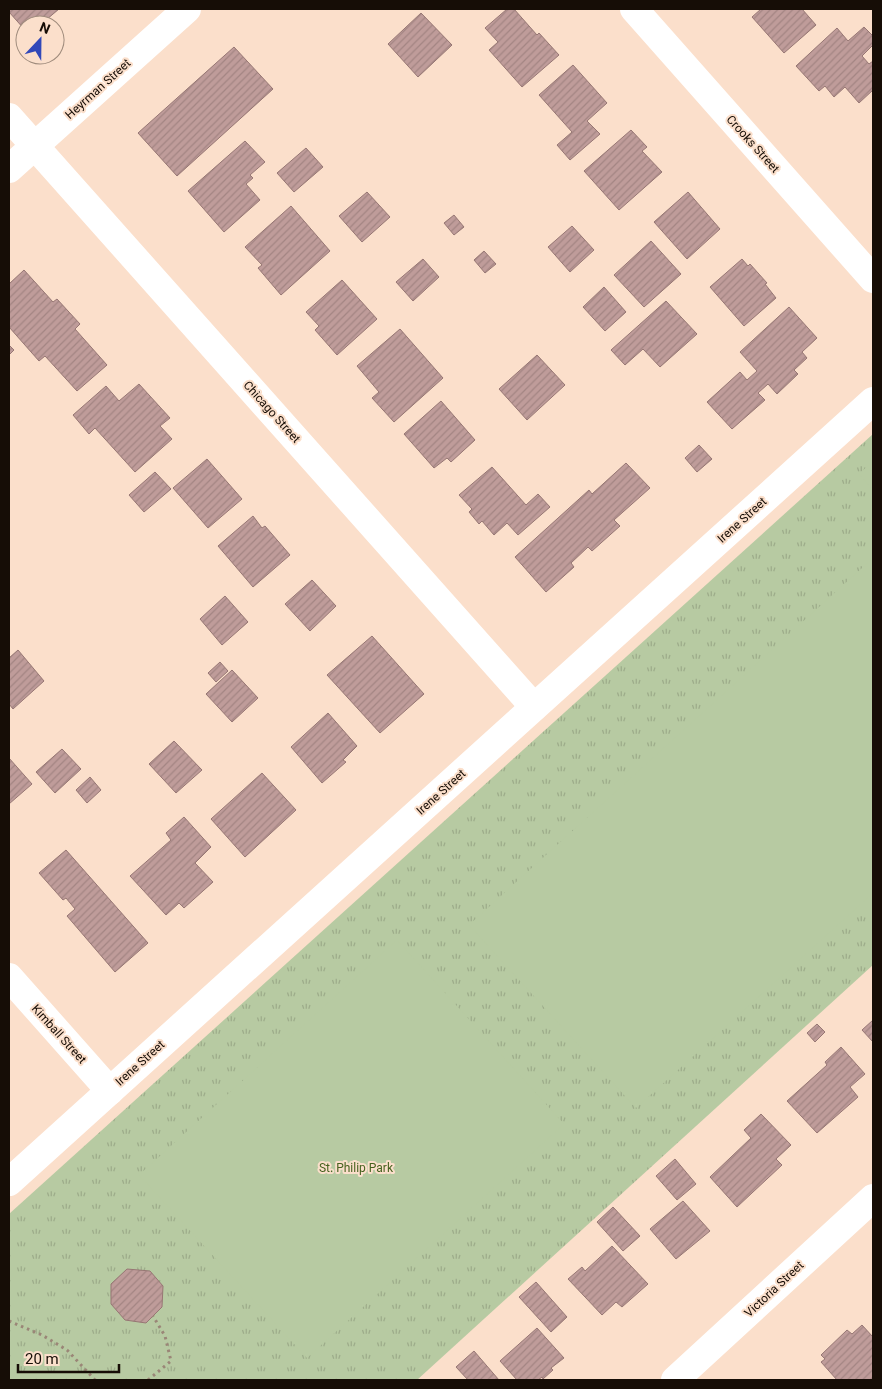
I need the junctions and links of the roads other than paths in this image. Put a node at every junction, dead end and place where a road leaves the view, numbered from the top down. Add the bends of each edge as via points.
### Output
1 (187, 9) edge
2 (634, 9) edge
3 (9, 117) edge
4 (35, 146) junction
5 (9, 169) edge
6 (873, 279) edge
7 (873, 401) edge
8 (534, 708) junction
9 (9, 977) edge
10 (110, 1091) junction
11 (9, 1182) edge
12 (873, 1198) edge
13 (675, 1380) edge

1 - 4 street, Heyrman Street
2 - 6 street, Crooks Street
3 - 4 street, Chicago Street
4 - 5 street, Heyrman Street
4 - 8 street, Chicago Street
7 - 8 street, Irene Street
8 - 10 street, Irene Street
9 - 10 street, Kimball Street
10 - 11 street, Irene Street
12 - 13 street, Victoria Street

